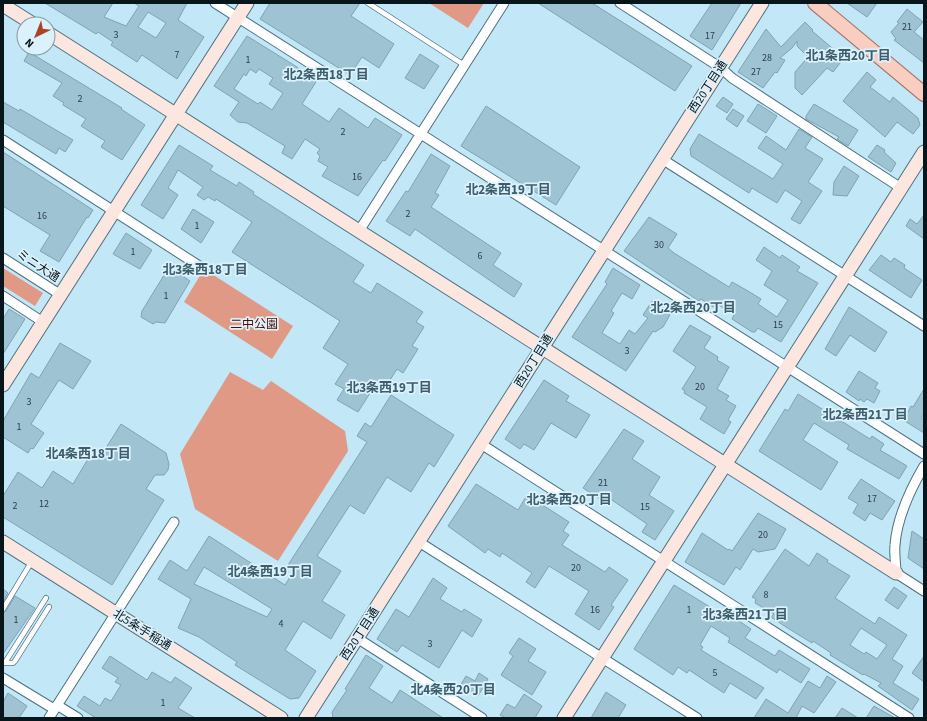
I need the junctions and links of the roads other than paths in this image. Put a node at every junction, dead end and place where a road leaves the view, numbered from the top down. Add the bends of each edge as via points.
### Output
1 (215, 3) edge
2 (247, 3) edge
3 (368, 3) edge
4 (504, 3) edge
5 (620, 3) edge
6 (762, 3) edge
7 (815, 3) edge
8 (3, 5) edge
9 (20, 16) edge
10 (237, 17) junction
11 (56, 38) edge
12 (464, 65) junction
13 (721, 68) junction
14 (924, 94) edge
15 (176, 114) junction
16 (420, 134) junction
17 (3, 140) edge
18 (924, 152) edge
19 (662, 159) junction
20 (901, 188) junction
21 (114, 211) junction
22 (359, 231) junction
23 (604, 250) junction
24 (3, 258) edge
25 (204, 269) dead end
26 (846, 275) junction
27 (61, 294) junction
28 (3, 296) edge
29 (43, 322) junction
30 (924, 326) edge
31 (543, 348) junction
32 (787, 367) junction
33 (3, 385) edge
34 (481, 444) junction
35 (924, 454) edge
36 (725, 464) junction
37 (924, 466) edge
38 (174, 522) dead end
39 (3, 542) edge
40 (419, 542) junction
41 (32, 560) junction
42 (664, 561) junction
43 (896, 573) junction
44 (924, 591) edge
45 (46, 598) dead end
46 (49, 606) dead end
47 (3, 609) edge
48 (115, 613) junction
49 (357, 638) junction
50 (602, 658) junction
51 (4, 663) edge
52 (3, 678) edge
53 (56, 707) junction
54 (49, 718) edge
55 (78, 718) edge
56 (281, 718) edge
57 (306, 718) edge
58 (482, 718) edge
59 (564, 718) edge
60 (697, 718) edge
61 (909, 718) edge

1 - 10 street
2 - 10 street
3 - 12 lane
4 - 12 street
5 - 13 street
6 - 13 street, 西20丁目通
7 - 14 main road
8 - 9 street
10 - 15 street
10 - 16 street
11 - 15 street
12 - 16 street
13 - 19 street, 西20丁目通
13 - 20 street via 732,78
15 - 21 street
15 - 22 street
16 - 22 street
16 - 23 street
17 - 21 street
18 - 20 street
19 - 23 street, 西20丁目通
19 - 26 street
20 - 26 street
21 - 25 street
21 - 27 street
22 - 31 street
23 - 31 street, 西20丁目通
23 - 32 street
24 - 27 street, ミニ大通
26 - 30 street
26 - 32 street
27 - 29 street
28 - 29 street
29 - 33 street
31 - 34 street, 西20丁目通
31 - 36 street
32 - 35 street
32 - 36 street
34 - 40 street, 西20丁目通
34 - 42 street
36 - 42 street
36 - 43 street
37 - 43 street via 910,488 903,508 895,545
38 - 48 street
39 - 41 street, 北5条手稲通
40 - 49 street, 西20丁目通
40 - 50 street
41 - 47 lane
41 - 48 street, 北5条手稲通
42 - 50 street
42 - 61 street
43 - 44 street
45 - 51 lane
46 - 51 lane via 15,662
48 - 53 street
48 - 56 street, 北5条手稲通
49 - 57 street, 西20丁目通
49 - 58 street
50 - 59 street
50 - 60 street
52 - 53 street
53 - 54 street
53 - 55 street

